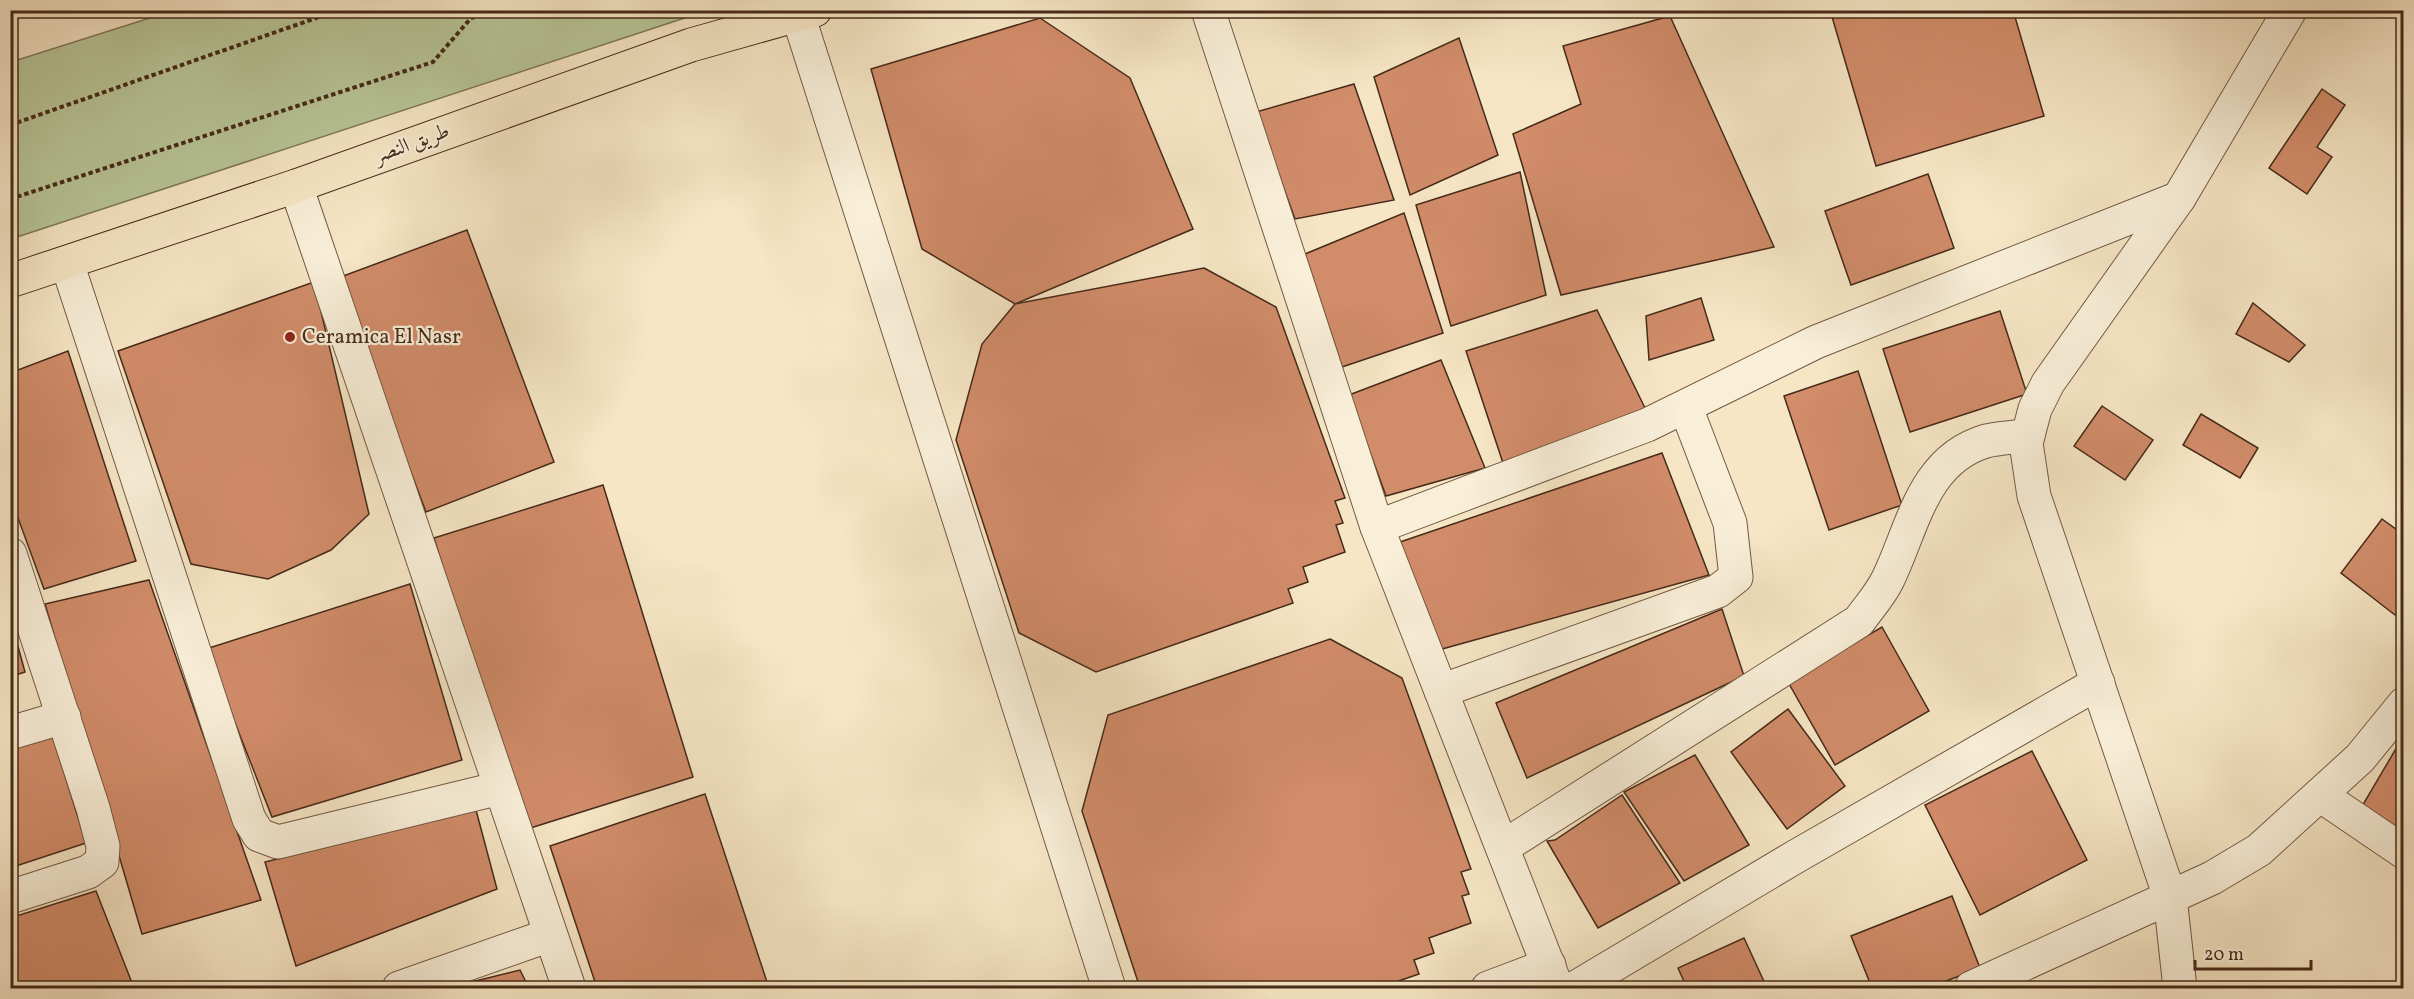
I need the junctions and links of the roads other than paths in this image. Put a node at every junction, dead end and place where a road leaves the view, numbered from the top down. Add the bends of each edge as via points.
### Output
1 (1208, 10) edge
2 (2290, 10) edge
3 (806, 13) edge
4 (296, 186) junction
5 (2178, 198) junction
6 (66, 263) junction
7 (10, 281) edge
8 (1686, 408) junction
9 (2028, 436) junction
10 (1377, 527) junction
11 (10, 554) edge
12 (2098, 683) junction
13 (1441, 691) junction
14 (2403, 704) edge
15 (64, 717) junction
16 (10, 733) edge
17 (500, 788) junction
18 (2320, 795) junction
19 (1503, 847) junction
20 (2403, 852) edge
21 (10, 897) edge
22 (2170, 897) junction
23 (550, 935) junction
24 (1553, 977) edge
25 (399, 988) edge
26 (569, 988) edge
27 (1109, 988) edge
28 (1488, 988) edge
29 (1575, 988) edge
30 (1971, 988) edge
31 (2180, 988) edge

1 - 10 street
2 - 5 street
3 - 4 main road, طريق النصر via 691,45
3 - 27 street
4 - 6 main road, طريق النصر
4 - 17 street
5 - 8 street via 1816,342
5 - 9 street via 2048,383
6 - 7 main road, طريق النصر
6 - 17 street via 249,819 259,835 278,842
8 - 10 street
8 - 13 street via 1730,523 1736,577 1718,591
9 - 12 street via 2034,496
9 - 19 street via 1985,442 1957,456 1936,475 1922,494 1887,581 1859,621
10 - 13 street
11 - 15 street
12 - 22 street
12 - 29 street
13 - 19 street
14 - 18 street via 2360,758
15 - 16 street
15 - 21 street via 104,846 102,862 88,872
17 - 23 street
18 - 20 street
18 - 22 street via 2259,850
19 - 24 street
22 - 30 street
22 - 31 street
23 - 25 street
23 - 26 street
24 - 28 street

